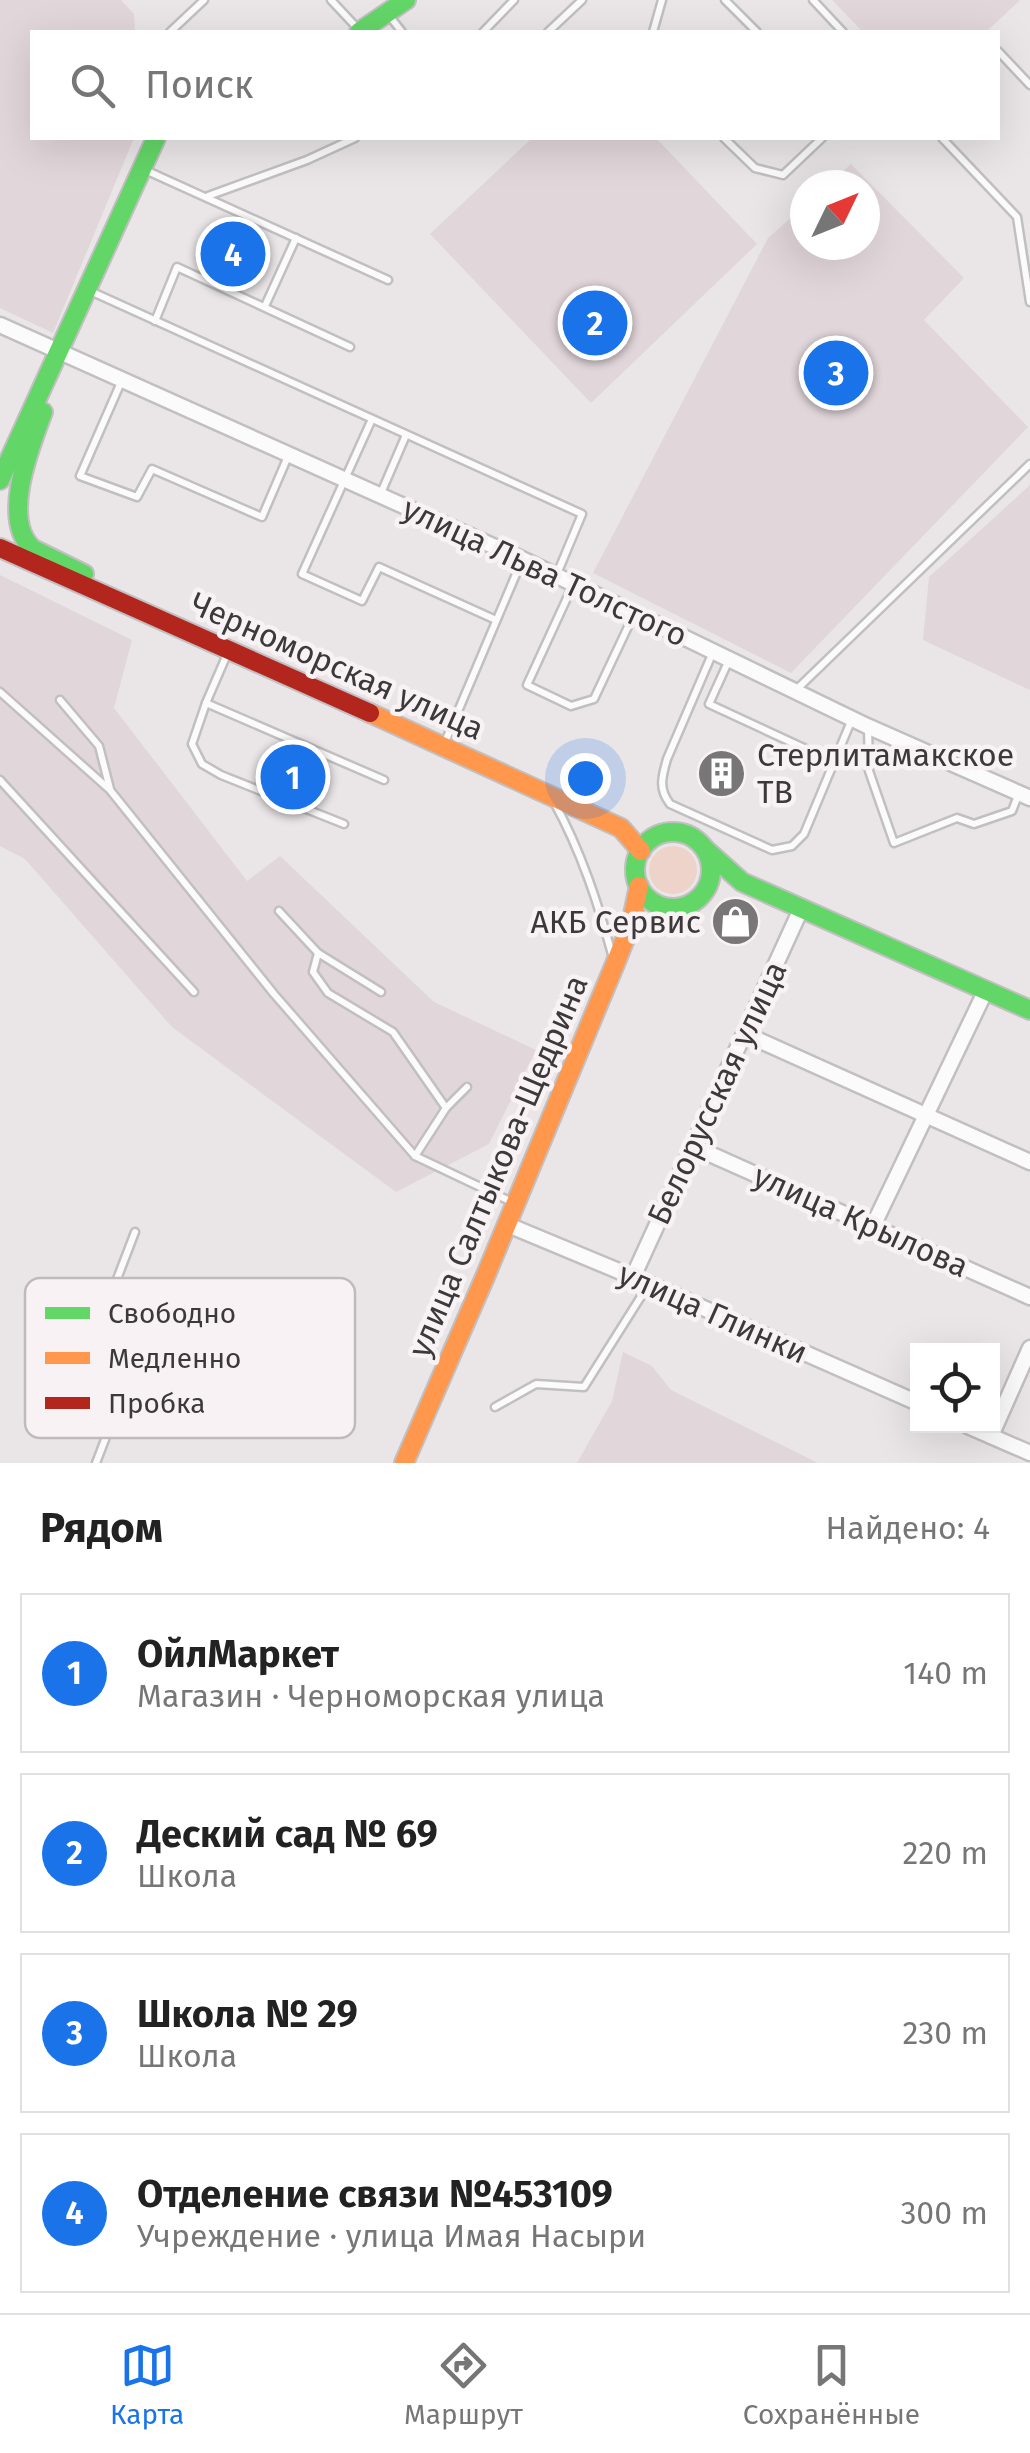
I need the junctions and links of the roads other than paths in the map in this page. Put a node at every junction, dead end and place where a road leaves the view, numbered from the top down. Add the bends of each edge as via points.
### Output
1 (204, 0) edge
2 (330, 0) edge
3 (406, 0) edge
4 (514, 0) edge
5 (582, 0) edge
6 (662, 0) edge
7 (725, 0) edge
8 (813, 0) edge
9 (388, 14) junction
10 (172, 30) edge
11 (358, 30) edge
12 (363, 30) edge
13 (400, 30) edge
14 (485, 30) edge
15 (550, 30) edge
16 (654, 30) edge
17 (754, 30) edge
18 (842, 30) edge
19 (1000, 53) edge
20 (1030, 85) edge
21 (155, 140) edge
22 (351, 140) edge
23 (726, 140) edge
24 (820, 140) edge
25 (944, 140) edge
26 (142, 168) junction
27 (207, 196) junction
28 (296, 238) junction
29 (388, 280) dead end
30 (86, 290) junction
31 (1030, 302) edge
32 (265, 306) junction
33 (155, 320) junction
34 (0, 325) edge
35 (350, 347) dead end
36 (59, 350) junction
37 (49, 372) junction
38 (123, 379) junction
39 (372, 419) junction
40 (406, 435) junction
41 (0, 454) edge
42 (289, 454) junction
43 (1030, 464) edge
44 (345, 479) junction
45 (0, 480) edge
46 (380, 495) junction
47 (0, 548) edge
48 (522, 559) junction
49 (557, 576) junction
50 (574, 584) junction
51 (125, 603) junction
52 (634, 613) junction
53 (496, 620) junction
54 (228, 650) junction
55 (714, 651) junction
56 (729, 659) junction
57 (796, 691) junction
58 (0, 692) edge
59 (60, 700) dead end
60 (206, 702) junction
61 (853, 718) junction
62 (868, 726) junction
63 (444, 746) junction
64 (834, 762) junction
65 (0, 780) edge
66 (384, 780) dead end
67 (110, 790) junction
68 (1024, 795) edge
69 (551, 796) junction
70 (344, 824) dead end
71 (621, 828) junction
72 (673, 832) junction
73 (704, 849) junction
74 (641, 850) junction
75 (742, 882) junction
76 (639, 886) junction
77 (703, 894) junction
78 (662, 907) junction
79 (802, 909) junction
80 (279, 911) dead end
81 (631, 924) junction
82 (318, 953) junction
83 (615, 964) junction
84 (194, 992) dead end
85 (382, 992) dead end
86 (984, 992) junction
87 (1030, 1010) edge
88 (744, 1034) junction
89 (468, 1087) dead end
90 (446, 1108) junction
91 (927, 1114) junction
92 (692, 1146) junction
93 (415, 1156) junction
94 (1030, 1162) edge
95 (516, 1204) junction
96 (508, 1225) junction
97 (872, 1226) junction
98 (134, 1232) dead end
99 (633, 1276) junction
100 (117, 1278) edge
101 (649, 1284) junction
102 (1030, 1297) edge
103 (1030, 1348) edge
104 (910, 1399) edge
105 (495, 1407) dead end
106 (984, 1433) edge
107 (991, 1436) junction
108 (106, 1438) edge
109 (1030, 1453) edge
110 (96, 1463) edge
111 (404, 1463) edge

1 - 10 lane
2 - 11 lane
3 - 9 main road
4 - 14 lane
5 - 15 lane
6 - 16 lane
7 - 17 lane
8 - 18 lane
9 - 12 main road
9 - 13 lane
19 - 20 lane
21 - 26 main road
22 - 27 lane
23 - 24 lane via 754,168 783,175
25 - 31 lane via 1017,217
26 - 27 lane
26 - 30 main road
27 - 28 lane
28 - 29 lane
28 - 32 lane
30 - 33 lane
30 - 36 main road
32 - 33 lane via 177,267
32 - 35 lane
33 - 39 lane
34 - 36 street, улица Льва Толстого
36 - 37 main road
36 - 38 street, улица Льва Толстого
37 - 41 main road
37 - 45 main road
37 - 51 main road via 46,403 10,488 10,519 26,544
38 - 42 street, улица Льва Толстого
38 - 42 lane via 80,476 138,498 152,469 262,518
39 - 40 lane
39 - 44 lane
40 - 46 lane
40 - 49 lane via 582,514
42 - 44 street, улица Льва Толстого
43 - 57 lane
44 - 46 street, улица Льва Толстого
44 - 53 lane via 302,574 362,601 379,567
46 - 48 street, улица Льва Толстого
47 - 51 main road, Черноморская улица
48 - 49 street, улица Льва Толстого
48 - 53 lane
49 - 50 street, улица Льва Толстого
50 - 52 street, улица Льва Толстого
50 - 52 lane via 527,685 572,706 594,699
51 - 54 main road, Черноморская улица
52 - 55 street, улица Льва Толстого
53 - 63 lane
54 - 60 lane
54 - 63 main road, Черноморская улица
55 - 56 street, улица Льва Толстого
55 - 64 lane via 662,775 662,794 670,804 772,850 792,846 804,834
56 - 57 street, улица Льва Толстого
56 - 64 lane via 710,704
57 - 61 street, улица Льва Толстого
58 - 67 lane
59 - 67 lane via 99,746
60 - 66 lane
60 - 70 lane via 192,744 202,764
61 - 62 street, улица Льва Толстого
61 - 64 lane
62 - 68 street, улица Льва Толстого
62 - 68 lane via 869,771 894,844 957,818 974,824 1012,811
63 - 69 main road, Черноморская улица
65 - 84 lane
67 - 93 lane
69 - 71 main road, Черноморская улица
69 - 83 lane via 587,872
71 - 72 main road
71 - 74 main road, Черноморская улица
72 - 73 main road
72 - 74 main road
73 - 75 main road
73 - 77 main road via 711,872
74 - 76 main road
75 - 77 main road
75 - 79 main road
76 - 78 main road
76 - 81 main road, улица Салтыкова-Щедрина
77 - 78 main road via 685,906
78 - 81 main road
79 - 86 main road
79 - 88 street, Белорусская улица
80 - 82 lane
81 - 83 main road, улица Салтыкова-Щедрина
82 - 85 lane
82 - 90 lane via 312,972 328,992 392,1032
83 - 95 main road, улица Салтыкова-Щедрина
86 - 87 main road
86 - 91 street
88 - 91 street
88 - 92 street, Белорусская улица
89 - 90 lane
90 - 93 lane
91 - 94 street
91 - 97 street
92 - 97 street, улица Крылова
92 - 99 street, Белорусская улица
93 - 95 lane
95 - 96 main road, улица Салтыкова-Щедрина
96 - 99 street, улица Глинки
96 - 111 main road, улица Салтыкова-Щедрина
97 - 102 street, улица Крылова
98 - 100 lane
99 - 101 street, улица Глинки
101 - 104 street, улица Глинки
101 - 105 lane via 584,1387 536,1384
103 - 107 street
106 - 107 street
107 - 109 street
108 - 110 lane

